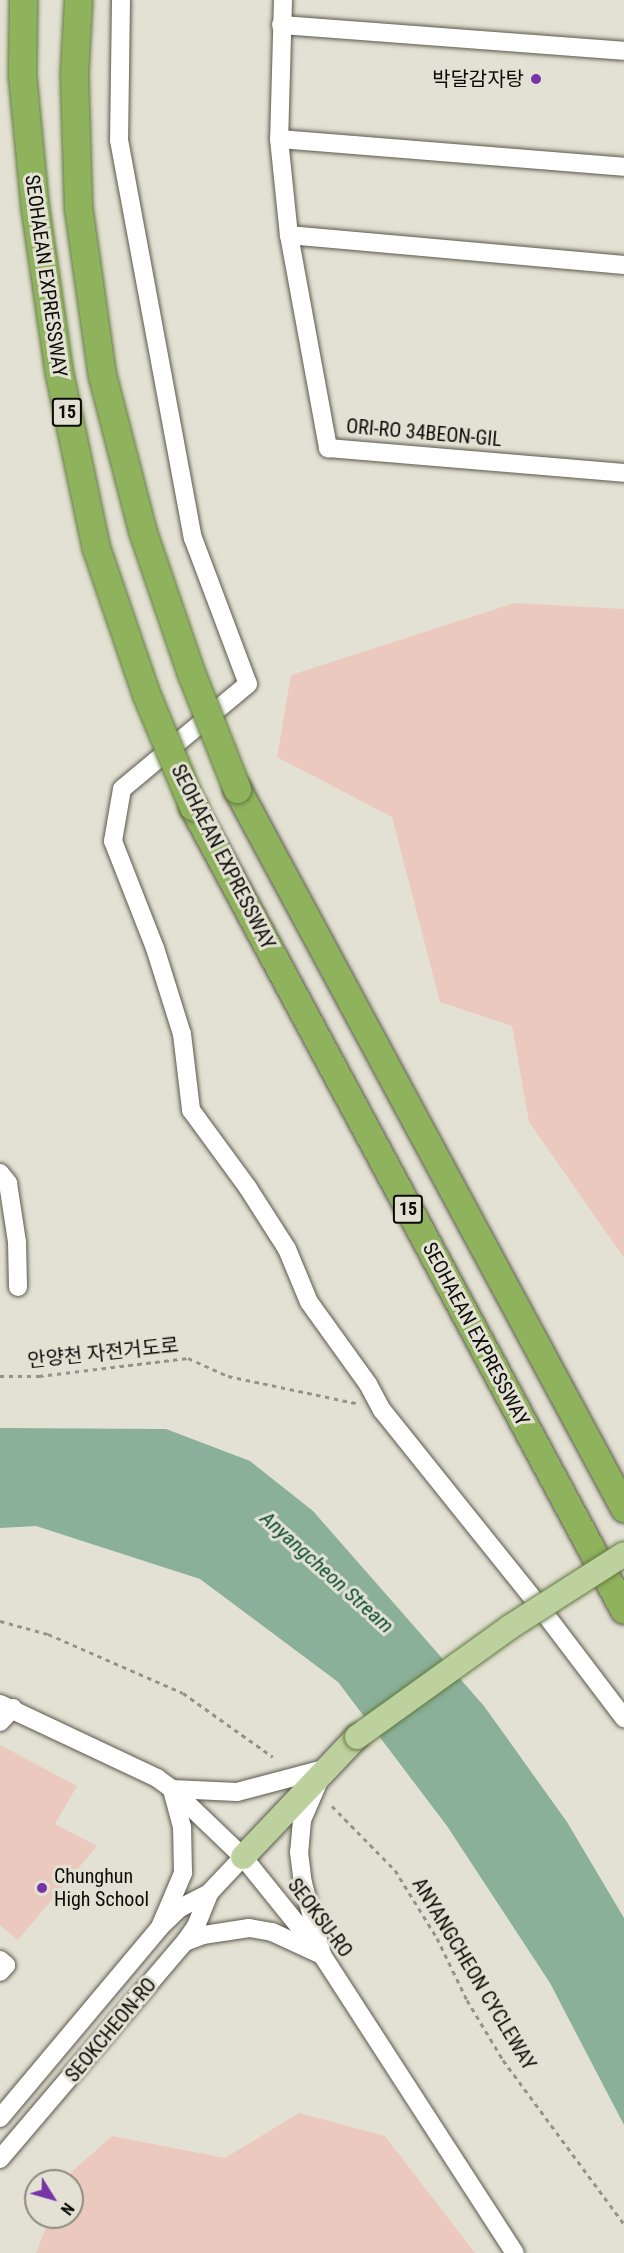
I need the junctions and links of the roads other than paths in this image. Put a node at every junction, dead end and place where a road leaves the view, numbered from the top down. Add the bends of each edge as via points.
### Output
1 (23, 0) edge
2 (78, 0) edge
3 (122, 0) edge
4 (283, 0) edge
5 (280, 26) junction
6 (624, 51) edge
7 (279, 139) junction
8 (624, 167) edge
9 (289, 236) junction
10 (624, 265) edge
11 (624, 473) edge
12 (0, 1173) edge
13 (18, 1287) dead end
14 (624, 1508) edge
15 (624, 1554) edge
16 (624, 1610) edge
17 (6, 1706) edge
18 (624, 1718) edge
19 (0, 1722) edge
20 (324, 1769) junction
21 (172, 1789) junction
22 (243, 1857) junction
23 (209, 1893) junction
24 (160, 1927) junction
25 (185, 1942) junction
26 (322, 1955) junction
27 (0, 1960) edge
28 (0, 1972) edge
29 (0, 2118) edge
30 (0, 2159) edge
31 (515, 2253) edge

1 - 16 highway, SEOHAEAN EXPRESSWAY / 15, bridge via 23,86 35,209 59,373 96,548 146,694 193,807
2 - 14 highway, 15, bridge via 74,74 78,207 102,375 142,530 191,673 237,789
3 - 18 street via 121,152 193,538 248,684 122,789 113,840 155,948 182,1034 191,1110 287,1249 309,1302 382,1410
4 - 5 street, ORI-RO 34BEON-GIL
5 - 6 street
5 - 7 street, ORI-RO 34BEON-GIL
7 - 8 street
7 - 9 street, ORI-RO 34BEON-GIL
9 - 10 street
9 - 11 street, ORI-RO 34BEON-GIL via 328,448
12 - 13 street via 8,1183 18,1242
15 - 20 main road, SEOKCHEON-RO, bridge via 510,1627 357,1737
17 - 19 street
17 - 21 street, SEOKSU-RO via 111,1754
20 - 21 street via 237,1792
20 - 22 main road, SEOKCHEON-RO
20 - 26 street via 302,1820 298,1852
21 - 22 street, SEOKSU-RO
21 - 24 street via 182,1827 183,1873
22 - 23 street, SEOKCHEON-RO
22 - 26 street, SEOKSU-RO
23 - 24 street, SEOKCHEON-RO via 180,1908
23 - 25 street, SEOKCHEON-RO
24 - 29 street, SEOKCHEON-RO
25 - 26 street via 249,1928 272,1932
25 - 30 street, SEOKCHEON-RO
26 - 31 street, SEOKSU-RO
27 - 28 street via 6,1965

